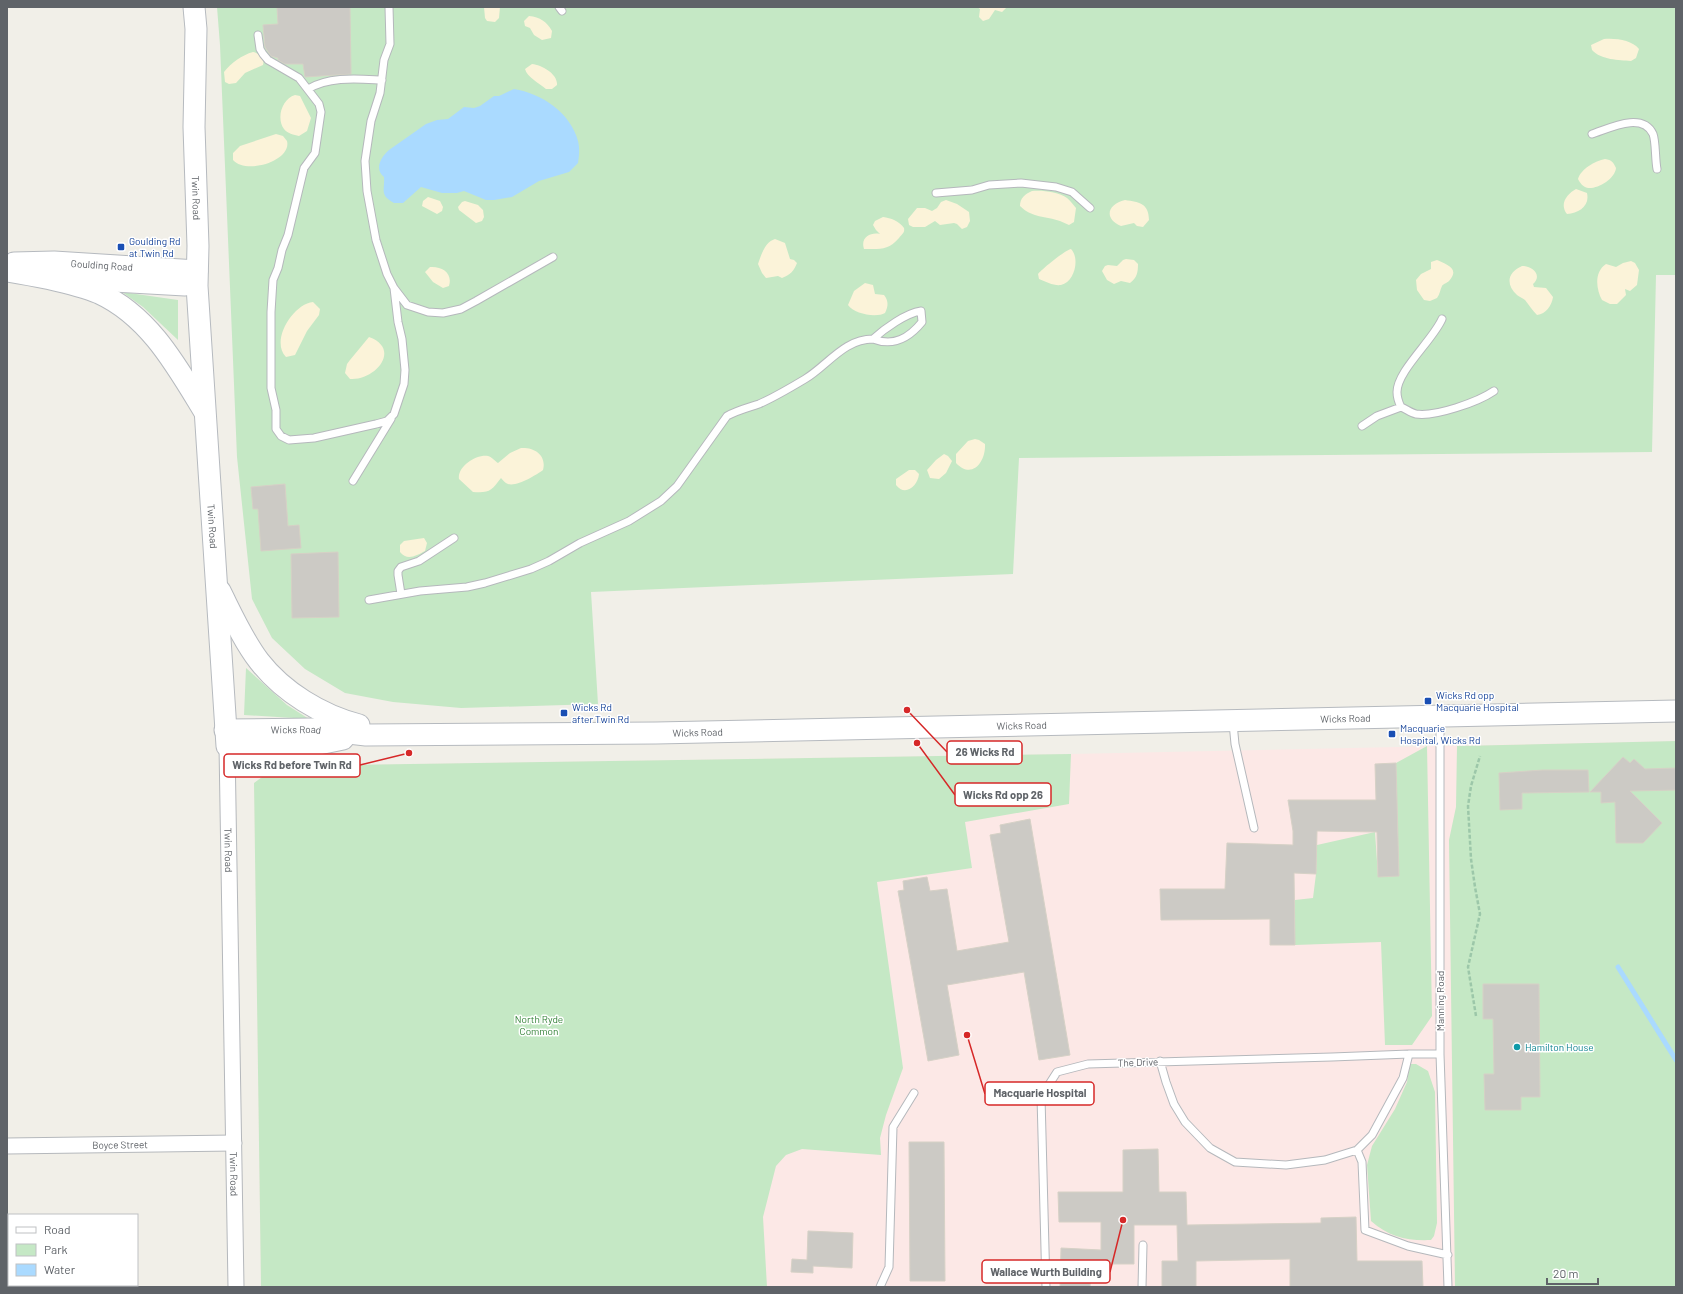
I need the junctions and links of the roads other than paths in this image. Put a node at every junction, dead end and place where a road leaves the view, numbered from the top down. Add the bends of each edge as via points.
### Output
1 (194, 7) edge
2 (389, 7) edge
3 (258, 35) dead end
4 (382, 80) junction
5 (308, 89) junction
6 (1592, 134) dead end
7 (1657, 168) dead end
8 (936, 193) dead end
9 (1090, 208) dead end
10 (552, 257) dead end
11 (7, 264) edge
12 (7, 271) edge
13 (197, 278) junction
14 (54, 279) junction
15 (394, 288) junction
16 (1442, 319) dead end
17 (143, 323) joint
18 (873, 339) junction
19 (1494, 391) dead end
20 (1401, 407) junction
21 (206, 413) junction
22 (394, 414) junction
23 (1362, 426) dead end
24 (353, 481) dead end
25 (454, 538) dead end
26 (216, 585) junction
27 (401, 594) junction
28 (369, 600) dead end
29 (1676, 711) edge
30 (1440, 716) junction
31 (1233, 720) junction
32 (392, 735) junction
33 (226, 738) junction
34 (1254, 828) dead end
35 (1409, 1054) junction
36 (1440, 1054) junction
37 (1160, 1061) junction
38 (914, 1094) dead end
39 (234, 1143) junction
40 (7, 1146) edge
41 (1356, 1150) junction
42 (1143, 1245) dead end
43 (1448, 1255) junction
44 (236, 1287) edge
45 (880, 1287) edge
46 (1046, 1287) edge
47 (1142, 1287) edge
48 (1448, 1287) edge

1 - 13 main road, Twin Road
2 - 4 lane via 390,44 384,60
3 - 5 lane via 260,49 268,60 299,78
4 - 5 lane via 332,81
4 - 15 lane via 371,122 365,161 367,190 376,240
5 - 22 lane via 321,112 315,153 304,168 288,235 273,280 270,375 276,410 276,429 281,436 289,440 314,438 387,421
6 - 7 lane via 1629,122 1644,126 1653,134
8 - 9 lane via 1021,182 1072,192
10 - 15 lane via 476,301 460,309 443,313 428,312 407,305
11 - 13 main road, Goulding Road via 54,262
12 - 14 main road, Goulding Road
13 - 14 main road
13 - 21 main road, Twin Road
14 - 17 main road, Goulding Road via 98,292
15 - 22 lane via 405,370 404,384
16 - 20 lane via 1438,330 1403,375 1397,392
17 - 21 main road, Twin Road via 159,340
18 - 18 lane via 898,341 907,338 922,322 921,311 914,312
18 - 27 lane via 851,343 806,379 772,398 727,416 678,486 661,501 628,522 524,571 467,587
19 - 20 lane via 1478,400 1451,409 1424,414 1414,414
20 - 23 lane via 1377,416
21 - 26 main road, Twin Road
22 - 24 lane
25 - 27 lane via 419,561 400,567 398,575
26 - 32 main road via 251,649 283,685 308,703 336,718
26 - 33 main road, Twin Road
27 - 28 lane
29 - 30 main road, Wicks Road
30 - 31 main road, Wicks Road
30 - 36 lane, Manning Road
31 - 32 main road, Wicks Road via 664,733
31 - 34 lane via 1235,744
32 - 33 main road, Wicks Road via 314,729
33 - 39 street, Twin Road
35 - 36 lane, The Drive
35 - 37 lane, The Drive
35 - 41 lane via 1403,1078 1372,1135
36 - 43 lane, Manning Road
37 - 41 lane via 1174,1104 1185,1122 1210,1148 1235,1162 1286,1165 1325,1160
37 - 46 lane, The Drive via 1088,1064 1057,1072 1041,1097
38 - 45 lane via 893,1127 889,1268
39 - 40 street, Boyce Street
39 - 44 street, Twin Road
41 - 43 lane via 1362,1162 1364,1230 1408,1246
42 - 47 lane
43 - 48 lane, Manning Road

